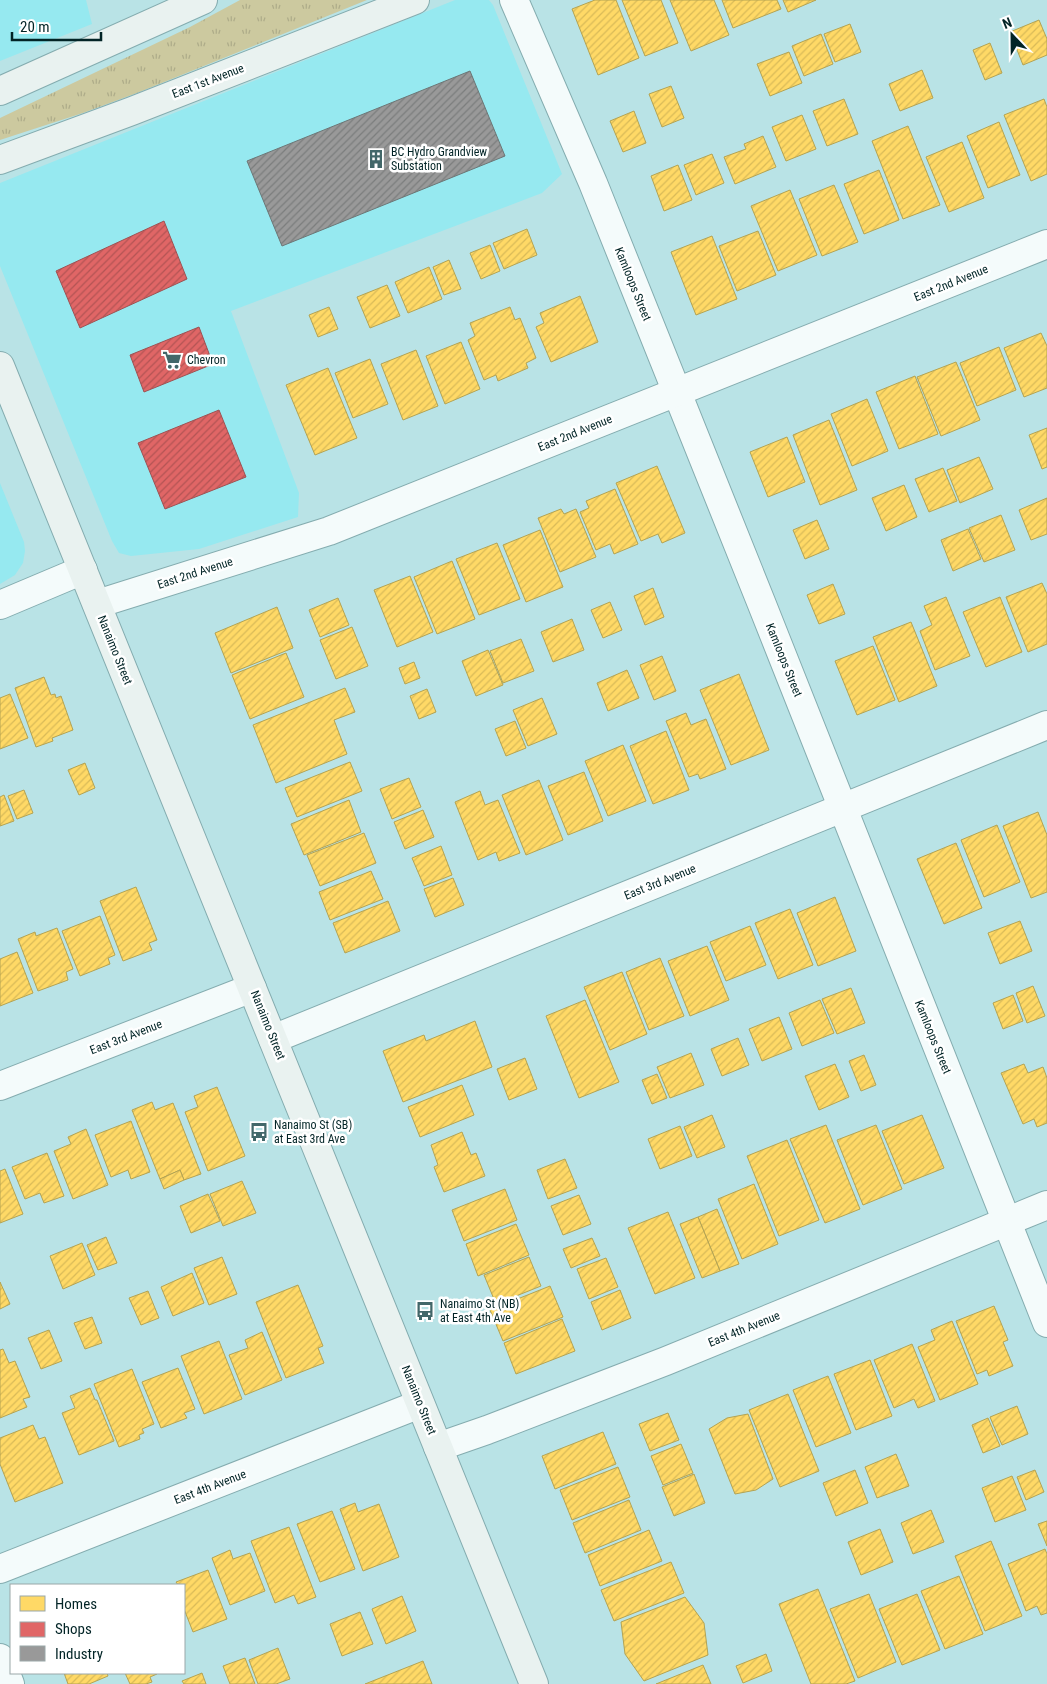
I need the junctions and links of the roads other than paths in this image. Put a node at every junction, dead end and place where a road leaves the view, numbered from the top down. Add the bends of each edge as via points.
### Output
1 (203, 0) edge
2 (415, 0) edge
3 (514, 0) edge
4 (0, 91) edge
5 (0, 160) edge
6 (1047, 244) edge
7 (0, 366) edge
8 (677, 393) junction
9 (83, 570) junction
10 (97, 604) junction
11 (0, 605) edge
12 (1047, 725) edge
13 (842, 808) junction
14 (252, 988) junction
15 (273, 1039) junction
16 (0, 1086) edge
17 (1047, 1205) edge
18 (1007, 1222) junction
19 (1047, 1323) edge
20 (420, 1404) junction
21 (438, 1447) junction
22 (0, 1569) edge
23 (0, 1658) edge
24 (10, 1684) edge
25 (534, 1684) edge

1 - 4 main road
2 - 5 main road, East 1st Avenue
3 - 8 street, Kamloops Street
6 - 8 street, East 2nd Avenue
7 - 9 main road, Nanaimo Street
8 - 10 street, East 2nd Avenue via 329,530
8 - 13 street, Kamloops Street
9 - 10 main road, Nanaimo Street
9 - 11 street
10 - 14 main road, Nanaimo Street
12 - 13 street, East 3rd Avenue
13 - 15 street, East 3rd Avenue
13 - 18 street, Kamloops Street
14 - 15 main road, Nanaimo Street
14 - 16 street, East 3rd Avenue
15 - 20 main road, Nanaimo Street
17 - 18 street, East 4th Avenue
18 - 19 street, Kamloops Street
18 - 21 street, East 4th Avenue via 666,1361
20 - 21 main road, Nanaimo Street
20 - 22 street, East 4th Avenue
21 - 25 main road, Nanaimo Street
23 - 24 street

